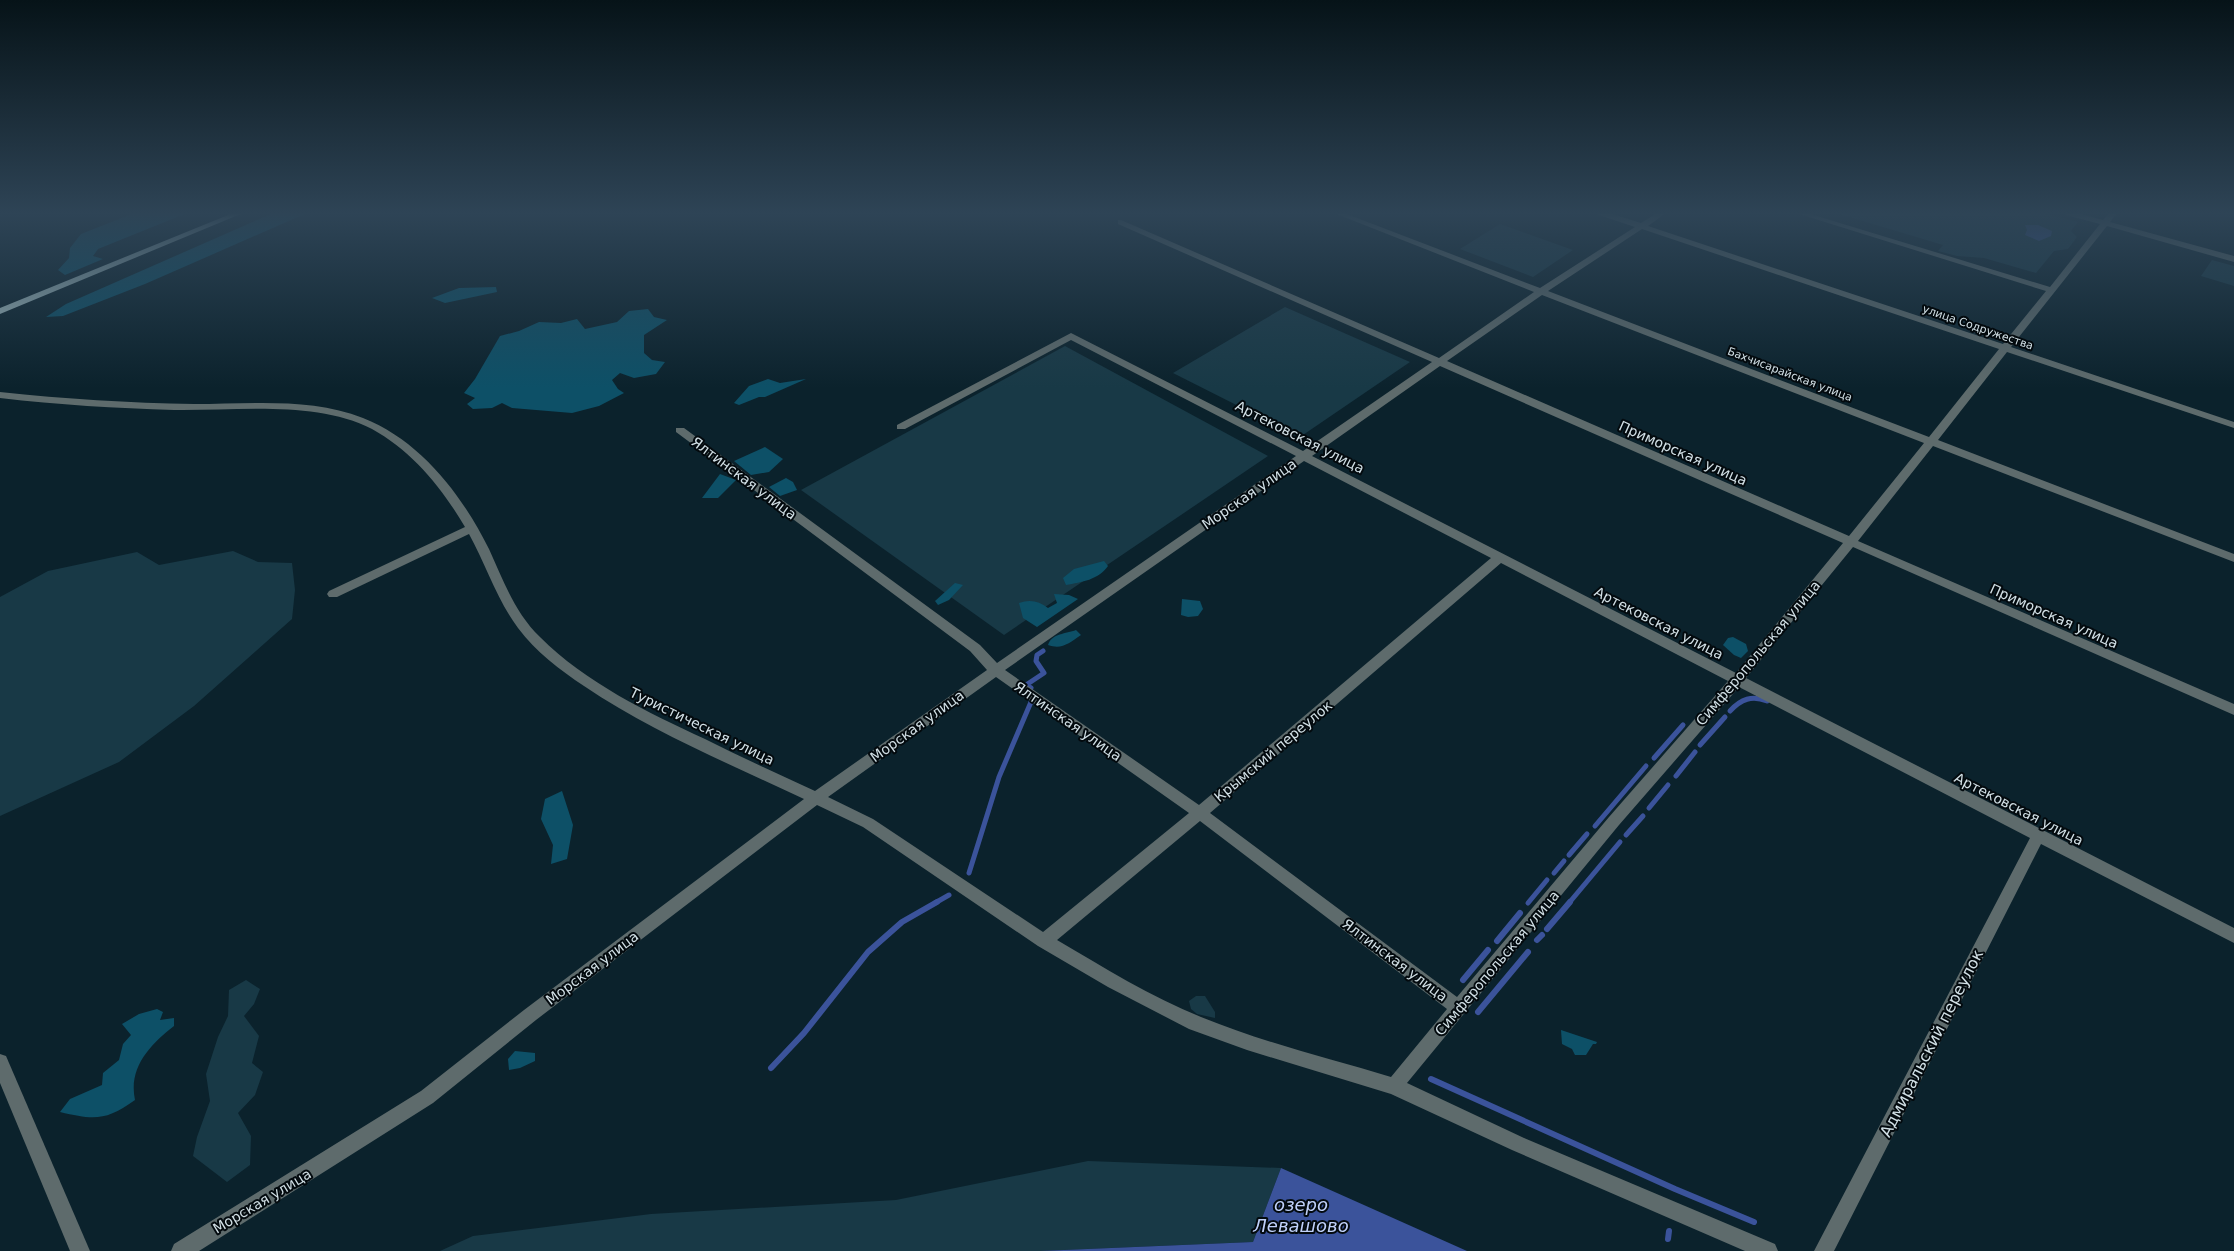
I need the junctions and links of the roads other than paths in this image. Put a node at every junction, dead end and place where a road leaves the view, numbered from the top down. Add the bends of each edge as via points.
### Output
1 (97, 271) edge
2 (1232, 271) edge
3 (1490, 271) edge
4 (1571, 271) edge
5 (1776, 271) edge
6 (1990, 271) edge
7 (2066, 271) edge
8 (2051, 290) junction
9 (1541, 291) junction
10 (0, 311) edge
11 (2005, 348) junction
12 (1439, 363) junction
13 (0, 395) edge
14 (2234, 425) edge
15 (901, 427) dead end
16 (680, 430) dead end
17 (1930, 441) junction
18 (1304, 456) junction
19 (472, 528) junction
20 (1850, 542) junction
21 (1499, 558) junction
22 (2234, 558) edge
23 (333, 594) dead end
24 (996, 670) junction
25 (1737, 680) junction
26 (2234, 710) edge
27 (816, 798) junction
28 (1200, 813) junction
29 (2038, 836) junction
30 (2234, 936) edge
31 (1044, 940) junction
32 (1459, 1008) junction
33 (0, 1062) edge
34 (1394, 1086) junction
35 (80, 1251) edge
36 (182, 1251) edge
37 (1768, 1251) edge
38 (1824, 1251) edge

1 - 10 main road
2 - 12 street, Приморская улица
3 - 9 street, Бахчисарайская улица
4 - 9 street, Морская улица
5 - 11 street, улица Содружества
6 - 8 street
7 - 8 street, Симферопольская улица
8 - 11 street, Симферопольская улица
9 - 12 street, Морская улица
9 - 17 street, Бахчисарайская улица
11 - 14 street, улица Содружества
11 - 17 street, Симферопольская улица
12 - 18 street, Морская улица
12 - 20 street, Приморская улица
13 - 19 street, Туристическая улица via 80,404 262,406 357,419 406,448 440,482
15 - 18 street, Артековская улица via 1071,336
16 - 24 street, Ялтинская улица via 975,648
17 - 20 street, Симферопольская улица
17 - 22 street, Бахчисарайская улица
18 - 21 street, Артековская улица
18 - 24 street, Морская улица
19 - 23 street
19 - 27 street, Туристическая улица via 523,627 540,645 572,670 646,717
20 - 25 street, Симферопольская улица
20 - 26 street, Приморская улица
21 - 25 street, Артековская улица
21 - 28 street, Крымский переулок
24 - 27 street, Морская улица
24 - 28 street, Ялтинская улица
25 - 29 street, Артековская улица
25 - 32 street, Симферопольская улица
27 - 31 street, Туристическая улица via 868,823
27 - 36 street, Морская улица via 427,1097
28 - 31 street, Крымский переулок
28 - 32 street, Ялтинская улица
29 - 30 street, Артековская улица
29 - 38 street, Адмиральский переулок
31 - 34 street, Туристическая улица via 1114,982 1195,1023
32 - 34 street, Симферопольская улица
33 - 35 street
34 - 37 street, Туристическая улица via 1503,1137

